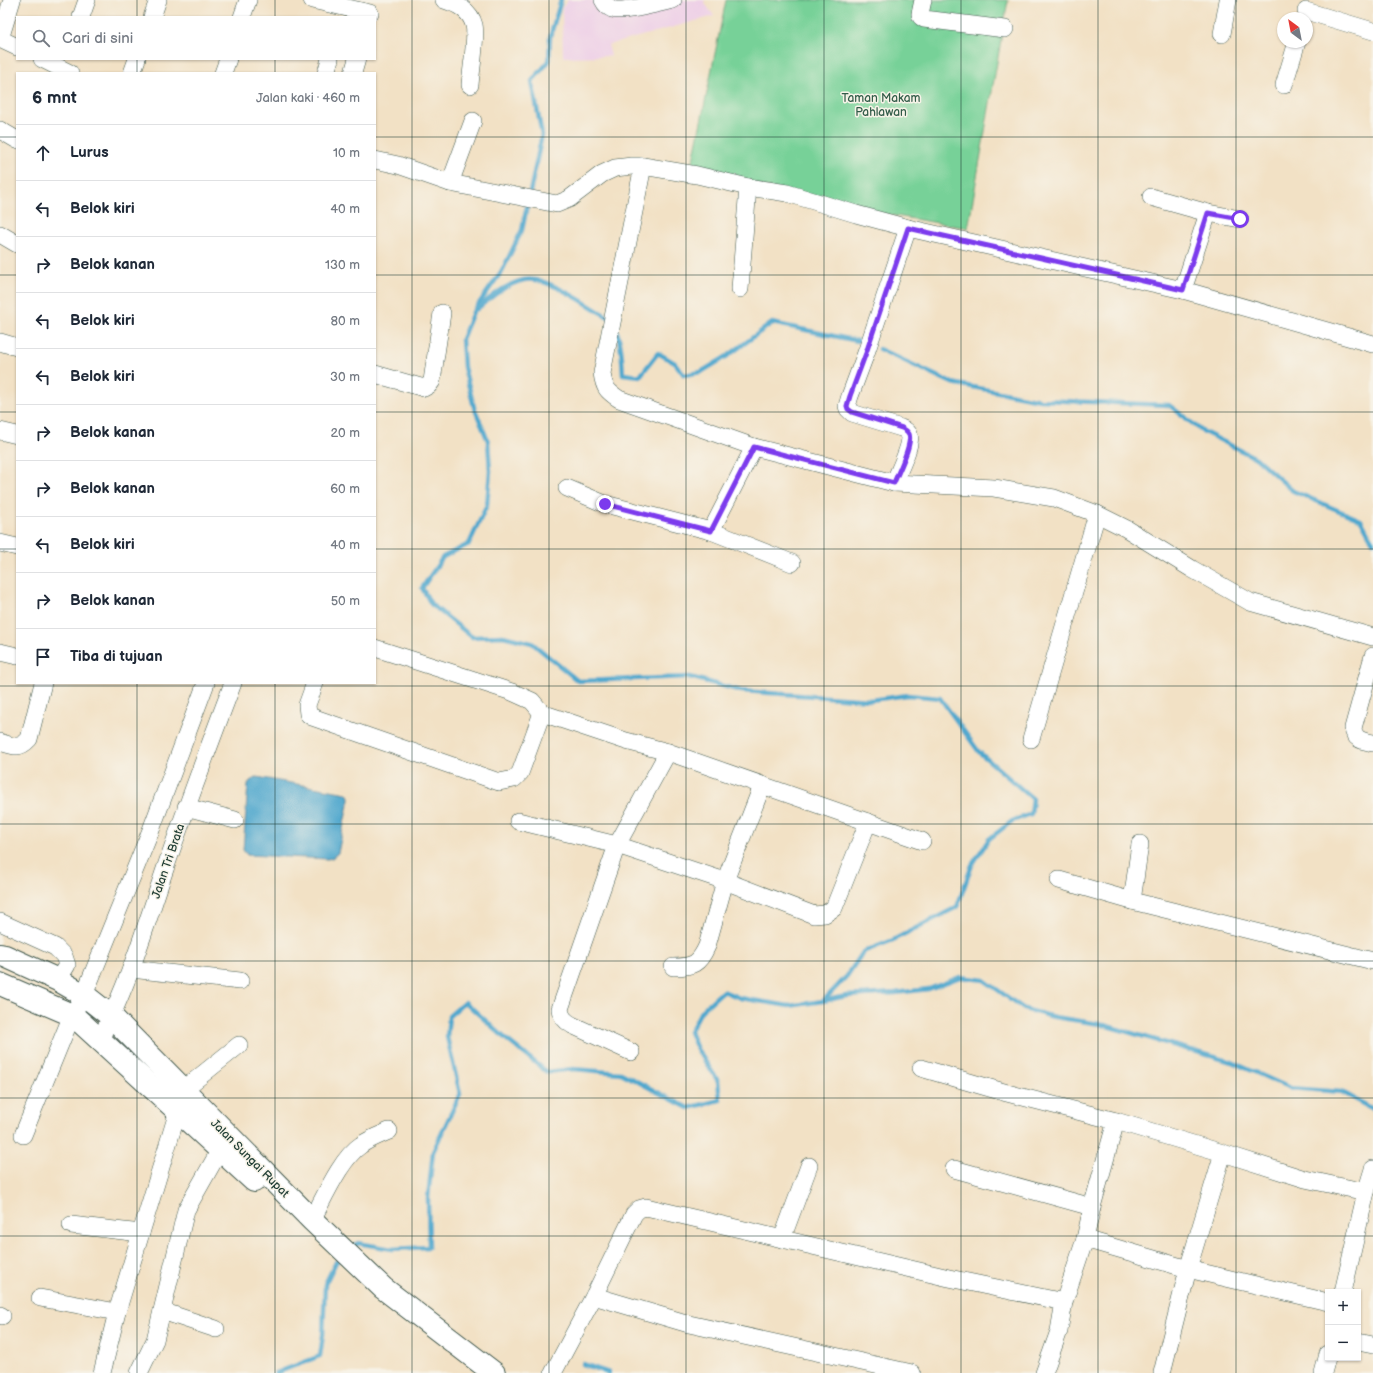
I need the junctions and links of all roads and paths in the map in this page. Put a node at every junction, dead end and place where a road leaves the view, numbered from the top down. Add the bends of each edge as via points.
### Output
1 (12, 0) edge
2 (87, 0) edge
3 (158, 0) edge
4 (248, 0) edge
5 (312, 0) edge
6 (444, 0) edge
7 (603, 0) edge
8 (673, 0) edge
9 (923, 0) edge
10 (1228, 0) edge
11 (346, 8) edge
12 (371, 10) edge
13 (1306, 10) edge
14 (81, 16) edge
15 (152, 16) edge
16 (242, 16) edge
17 (1005, 29) dead end
18 (1373, 31) edge
19 (1222, 34) dead end
20 (0, 39) edge
21 (16, 47) edge
22 (1295, 48) edge
23 (45, 60) edge
24 (137, 60) edge
25 (228, 60) edge
26 (330, 60) edge
27 (357, 60) edge
28 (66, 67) edge
29 (132, 72) edge
30 (223, 72) edge
31 (326, 72) edge
32 (353, 72) edge
33 (470, 85) dead end
34 (1284, 85) dead end
35 (473, 121) dead end
36 (0, 130) edge
37 (16, 139) edge
38 (376, 160) edge
39 (643, 166) junction
40 (450, 184) junction
41 (748, 187) junction
42 (1151, 197) dead end
43 (1208, 213) junction
44 (1240, 219) dead end
45 (908, 228) junction
46 (0, 234) edge
47 (16, 243) edge
48 (740, 288) dead end
49 (1183, 290) junction
50 (442, 313) dead end
51 (0, 342) edge
52 (1373, 344) edge
53 (16, 347) edge
54 (376, 374) edge
55 (0, 431) edge
56 (16, 435) edge
57 (754, 447) junction
58 (894, 483) junction
59 (567, 488) dead end
60 (1097, 514) junction
61 (711, 531) junction
62 (0, 543) edge
63 (16, 547) edge
64 (792, 563) dead end
65 (1373, 637) edge
66 (376, 648) edge
67 (0, 652) edge
68 (16, 656) edge
69 (1373, 656) edge
70 (43, 684) edge
71 (206, 684) edge
72 (233, 684) edge
73 (315, 684) edge
74 (542, 713) junction
75 (1032, 739) dead end
76 (1373, 743) edge
77 (8, 745) edge
78 (668, 752) junction
79 (171, 775) junction
80 (195, 783) junction
81 (762, 786) junction
82 (186, 807) junction
83 (235, 820) dead end
84 (518, 821) dead end
85 (868, 822) junction
86 (922, 841) dead end
87 (1140, 844) dead end
88 (617, 845) junction
89 (1059, 880) dead end
90 (725, 881) junction
91 (1132, 901) junction
92 (0, 922) edge
93 (0, 955) edge
94 (1373, 961) edge
95 (673, 967) dead end
96 (131, 969) junction
97 (58, 980) junction
98 (240, 981) dead end
99 (0, 984) edge
100 (84, 995) junction
101 (72, 1015) junction
102 (112, 1017) junction
103 (100, 1039) junction
104 (239, 1044) dead end
105 (631, 1052) dead end
106 (920, 1068) dead end
107 (183, 1098) junction
108 (1116, 1122) junction
109 (389, 1131) dead end
110 (23, 1135) dead end
111 (225, 1143) junction
112 (1223, 1153) junction
113 (809, 1166) dead end
114 (954, 1169) dead end
115 (1373, 1169) edge
116 (1366, 1192) junction
117 (1092, 1207) junction
118 (71, 1225) dead end
119 (316, 1229) junction
120 (141, 1233) junction
121 (782, 1239) junction
122 (1085, 1239) junction
123 (1188, 1269) junction
124 (1344, 1289) edge
125 (380, 1290) junction
126 (594, 1296) junction
127 (40, 1298) dead end
128 (1325, 1301) edge
129 (1064, 1302) junction
130 (162, 1311) junction
131 (117, 1312) junction
132 (216, 1329) dead end
133 (1361, 1343) edge
134 (1373, 1345) edge
135 (1326, 1361) edge
136 (1165, 1372) edge
137 (102, 1373) edge
138 (139, 1373) edge
139 (480, 1373) edge
140 (494, 1373) edge
141 (553, 1373) edge
142 (912, 1373) edge
143 (1044, 1373) edge
144 (1323, 1373) edge

1 - 20 street
2 - 14 street
3 - 15 street
4 - 16 street
5 - 11 street
6 - 33 street via 462,8 474,25
7 - 8 street via 613,9 629,9
9 - 17 street via 920,14 924,19
10 - 19 street
11 - 12 street
13 - 18 street
20 - 21 street
22 - 34 street
23 - 28 street
24 - 29 street
25 - 30 street
26 - 31 street
27 - 32 street
35 - 40 street
36 - 37 street
38 - 40 street via 398,165
39 - 40 street via 615,168 602,174 569,199 557,204
39 - 41 street
39 - 57 street via 602,373 604,384 607,391 619,400
41 - 45 street via 787,194
41 - 48 street
42 - 43 street
43 - 44 street
43 - 49 street
45 - 49 street
45 - 58 street via 847,406 852,412 902,428 909,434 909,446
46 - 47 street
49 - 52 street
50 - 54 street via 432,381 429,385 424,388
51 - 53 street
55 - 56 street
57 - 58 street
57 - 61 street
58 - 60 street via 994,488 1054,498
59 - 61 street via 605,504
60 - 65 street via 1250,602
60 - 75 street
61 - 64 street
62 - 63 street
66 - 74 street via 512,692 532,701
67 - 68 street
69 - 76 street via 1353,728 1357,738
70 - 77 street via 29,739 24,745
71 - 79 street
72 - 80 street, Jalan Tri Brata
73 - 74 street via 307,705 308,714 312,717 499,782 514,779 520,773
74 - 78 street
78 - 81 street
78 - 88 street
79 - 80 street
79 - 100 street
80 - 82 street, Jalan Tri Brata
81 - 85 street
81 - 90 street
82 - 83 street
82 - 96 street, Jalan Tri Brata
84 - 88 street
85 - 86 street
85 - 90 street via 834,908 825,914 814,915
87 - 91 street
88 - 90 street
88 - 105 street via 560,1009 565,1021
89 - 91 street
90 - 95 street via 702,956 690,966
91 - 94 street
92 - 97 street via 55,948 64,956 66,964
93 - 97 main road, Jalan Sungai Rupat
96 - 98 street
96 - 102 street, Jalan Tri Brata
97 - 100 main road, Jalan Sungai Rupat
99 - 101 main road, Jalan Sungai Rupat
100 - 101 street
100 - 102 main road, Jalan Sungai Rupat
101 - 103 main road, Jalan Sungai Rupat
101 - 110 street
102 - 103 street, Jalan Tri Brata
102 - 107 main road, Jalan Sungai Rupat
103 - 107 main road, Jalan Sungai Rupat
104 - 107 street
106 - 108 street
107 - 111 main road, Jalan Sungai Rupat
107 - 120 street
108 - 112 street
108 - 117 street
109 - 119 street via 362,1144 352,1152 337,1175
111 - 119 main road, Jalan Sungai Rupat
111 - 130 street via 186,1210
112 - 116 street via 1305,1178
112 - 123 street
113 - 121 street
114 - 117 street
115 - 116 street
116 - 124 street
117 - 122 street
118 - 120 street
119 - 125 main road, Jalan Sungai Rupat
120 - 131 street
121 - 126 street via 646,1207 639,1209 634,1214
121 - 129 street
122 - 123 street
122 - 129 street
123 - 128 street
123 - 136 street
125 - 139 main road, Jalan Sungai Rupat
125 - 140 main road, Jalan Sungai Rupat
126 - 141 street
126 - 142 street via 689,1324
127 - 131 street
129 - 143 street via 1059,1331
130 - 132 street
130 - 138 street via 154,1340
131 - 137 street
133 - 134 street
135 - 144 street

